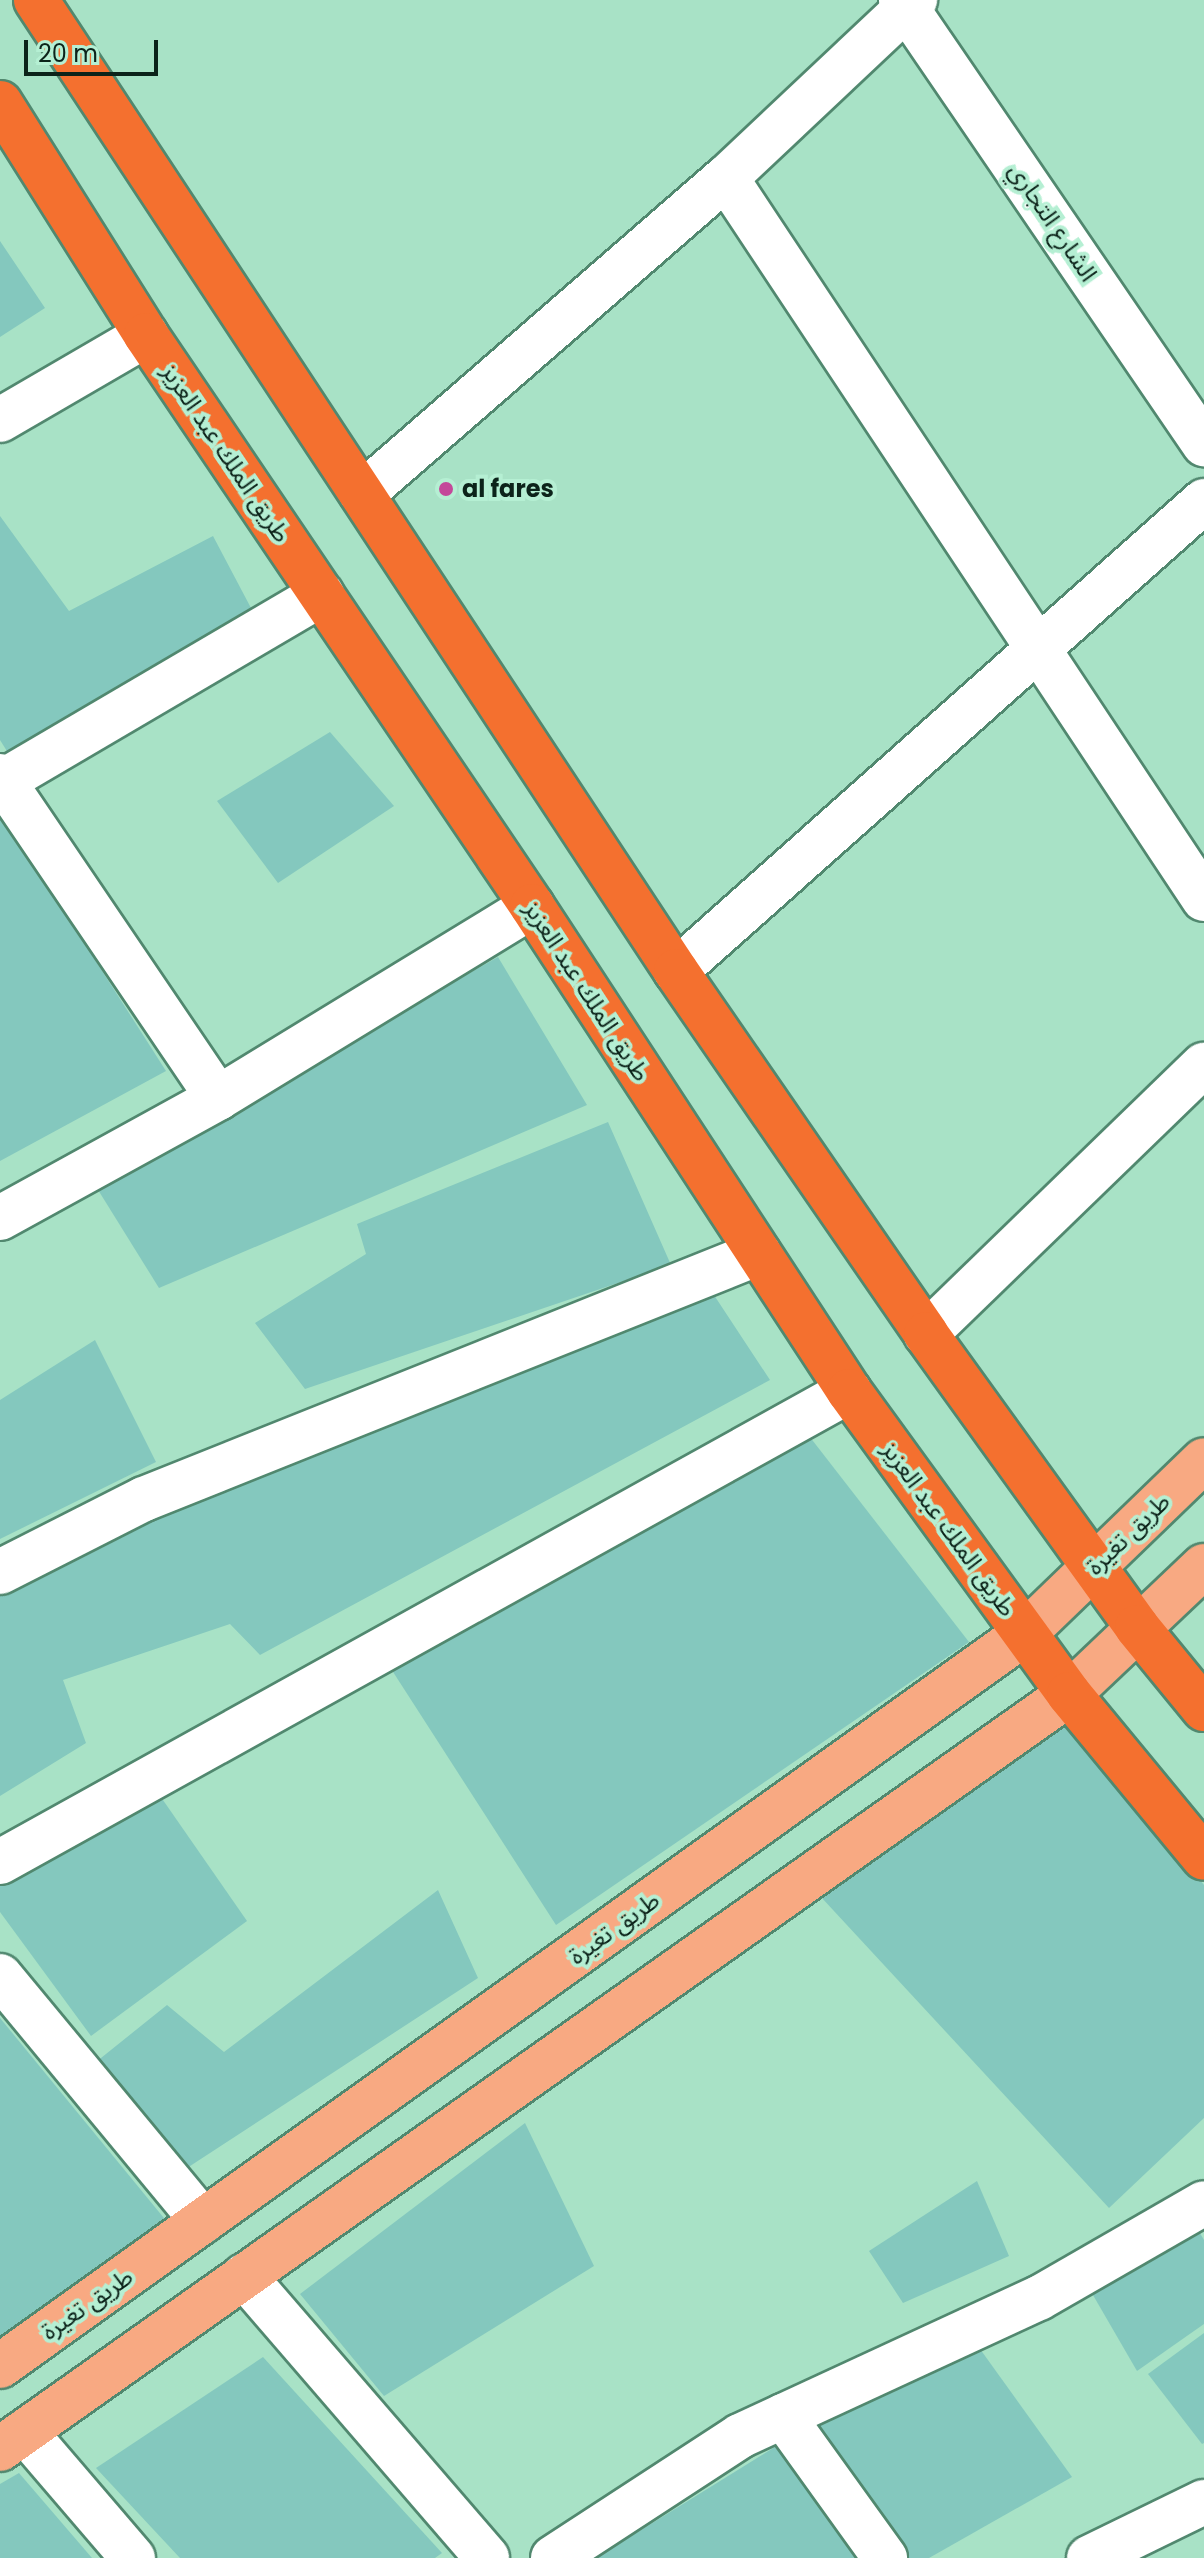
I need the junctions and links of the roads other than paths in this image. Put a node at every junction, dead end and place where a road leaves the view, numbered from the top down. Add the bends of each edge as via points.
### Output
1 (36, 0) edge
2 (908, 2) edge
3 (4, 113) edge
4 (726, 178) junction
5 (146, 335) junction
6 (0, 420) edge
7 (1204, 444) edge
8 (362, 494) junction
9 (1204, 501) edge
10 (322, 594) junction
11 (1036, 645) junction
12 (1, 780) edge
13 (1204, 899) edge
14 (532, 906) junction
15 (676, 971) junction
16 (1204, 1065) edge
17 (218, 1098) junction
18 (0, 1218) edge
19 (759, 1253) junction
20 (926, 1334) junction
21 (849, 1391) junction
22 (1204, 1460) edge
23 (1095, 1565) junction
24 (1204, 1566) edge
25 (0, 1572) edge
26 (1137, 1627) junction
27 (1024, 1634) junction
28 (1069, 1694) junction
29 (1204, 1709) edge
30 (1204, 1858) edge
31 (0, 1862) edge
32 (0, 1976) edge
33 (1201, 2213) edge
34 (203, 2221) junction
35 (244, 2276) junction
36 (0, 2366) edge
37 (783, 2416) junction
38 (12, 2441) edge
39 (1204, 2502) edge
40 (133, 2558) edge
41 (487, 2558) edge
42 (553, 2558) edge
43 (885, 2558) edge
44 (1089, 2558) edge

1 - 8 highway
2 - 4 street
2 - 7 street, الشارع التجاري
3 - 5 highway, طريق الملك عبد العزيز
4 - 8 street
4 - 11 street
5 - 6 street
5 - 10 highway, طريق الملك عبد العزيز
8 - 15 highway
9 - 11 street
10 - 12 street
10 - 14 highway, طريق الملك عبد العزيز
11 - 13 street
11 - 15 street
12 - 17 street
14 - 17 street
14 - 19 highway, طريق الملك عبد العزيز
15 - 20 highway
16 - 20 street
17 - 18 street
19 - 21 highway, طريق الملك عبد العزيز
19 - 25 street via 144,1499
20 - 23 highway
21 - 27 highway, طريق الملك عبد العزيز
21 - 31 street
22 - 23 main road, طريق تغيرة
23 - 26 highway
23 - 27 main road, طريق تغيرة
24 - 26 main road
26 - 28 main road
26 - 29 highway
27 - 28 highway, طريق الملك عبد العزيز
27 - 34 main road, طريق تغيرة
28 - 30 highway, طريق الملك عبد العزيز
28 - 35 main road
32 - 34 street
33 - 37 street via 1039,2298
34 - 36 main road, طريق تغيرة
35 - 38 main road
35 - 41 street
37 - 42 street via 740,2436
37 - 43 street
38 - 40 street
39 - 44 street

